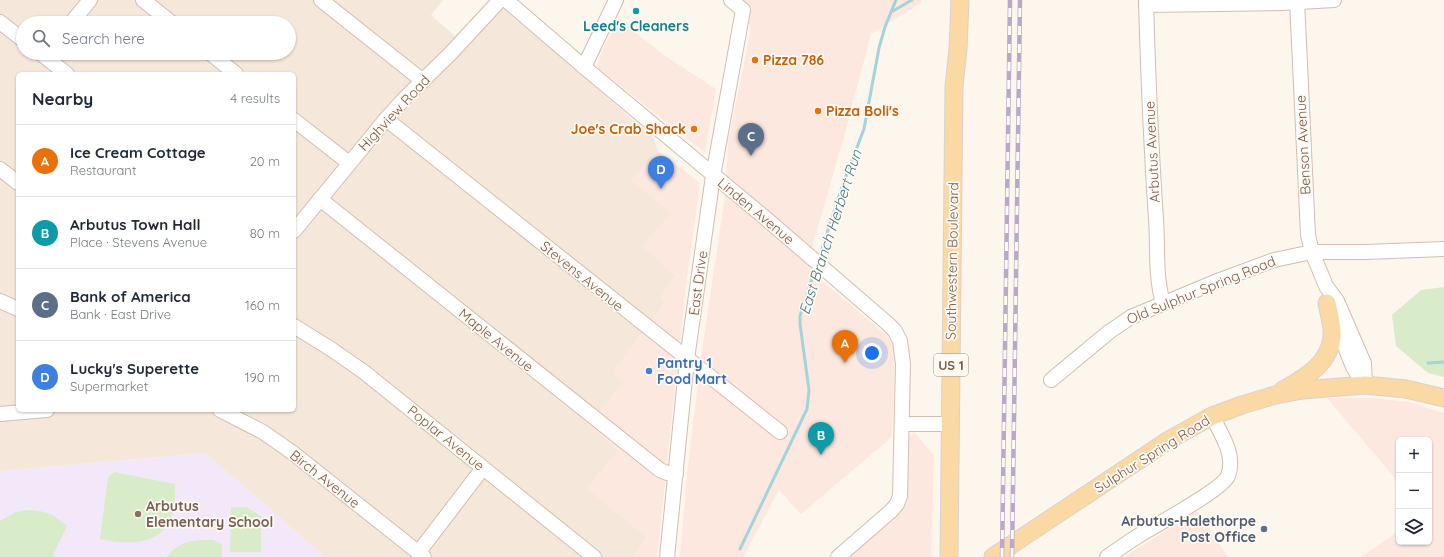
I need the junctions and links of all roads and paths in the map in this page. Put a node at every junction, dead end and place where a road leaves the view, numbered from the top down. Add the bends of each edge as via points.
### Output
1 (90, 0) edge
2 (143, 0) edge
3 (321, 0) edge
4 (500, 0) edge
5 (506, 0) edge
6 (616, 0) edge
7 (731, 0) edge
8 (948, 0) edge
9 (960, 0) edge
10 (1334, 0) edge
11 (1297, 1) edge
12 (1146, 2) edge
13 (77, 16) edge
14 (163, 16) edge
15 (0, 22) edge
16 (16, 35) edge
17 (51, 60) edge
18 (219, 60) edge
19 (584, 67) junction
20 (65, 72) edge
21 (234, 72) edge
22 (423, 81) junction
23 (954, 86) junction
24 (386, 119) junction
25 (296, 122) edge
26 (349, 163) junction
27 (0, 169) edge
28 (713, 176) junction
29 (16, 181) edge
30 (320, 200) junction
31 (296, 229) edge
32 (1444, 249) edge
33 (1312, 252) junction
34 (1326, 286) junction
35 (0, 301) edge
36 (1163, 303) junction
37 (1327, 303) junction
38 (16, 308) edge
39 (296, 327) edge
40 (687, 359) junction
41 (1050, 380) dead end
42 (1365, 385) junction
43 (1275, 395) junction
44 (1444, 398) edge
45 (24, 412) edge
46 (224, 412) edge
47 (0, 414) edge
48 (1212, 416) junction
49 (902, 424) junction
50 (950, 424) junction
51 (780, 432) dead end
52 (483, 468) junction
53 (676, 474) junction
54 (421, 555) edge
55 (594, 557) edge
56 (667, 557) edge
57 (838, 557) edge
58 (948, 557) edge
59 (993, 557) edge
60 (1108, 557) edge

1 - 13 street
2 - 14 street
3 - 22 street
4 - 22 street, Highview Road
5 - 19 street, Linden Avenue
6 - 19 street
7 - 28 street, East Drive via 743,10
8 - 23 main road, Southwestern Boulevard / US 1 via 948,41
9 - 23 main road, Southwestern Boulevard / US 1
10 - 11 street
11 - 12 street via 1220,5
11 - 33 street, Benson Avenue via 1307,219
12 - 36 street, Arbutus Avenue via 1150,133 1159,284
15 - 16 street
17 - 20 street
18 - 21 street
19 - 28 street, Linden Avenue
22 - 24 street, Highview Road
23 - 50 main road, Southwestern Boulevard / US 1
24 - 26 street, Highview Road
24 - 40 street, Stevens Avenue
25 - 26 street
26 - 30 street, Highview Road
27 - 29 street
28 - 40 street, East Drive
28 - 49 street, Linden Avenue via 895,331 900,341 904,364
30 - 31 street, Highview Road
30 - 53 street, Maple Avenue via 660,470
32 - 33 street, Old Sulphur Spring Road
33 - 34 street, Benson Avenue
33 - 36 street, Old Sulphur Spring Road via 1274,260
34 - 37 street, Benson Avenue
34 - 42 street, Benson Avenue via 1337,300 1364,363
35 - 38 street
36 - 41 street, Old Sulphur Spring Road via 1122,322
37 - 42 street, Benson Avenue via 1353,367
37 - 43 main road via 1332,338 1324,359 1309,374
39 - 52 street, Poplar Avenue via 364,372
40 - 51 street, Stevens Avenue
40 - 53 street, East Drive
42 - 43 main road, Sulphur Spring Road
42 - 44 main road, Sulphur Spring Road
43 - 48 main road, Sulphur Spring Road
45 - 47 street
46 - 54 street, Birch Avenue via 263,432 293,453
48 - 59 main road, Sulphur Spring Road via 1169,440
48 - 60 street via 1229,452 1230,466 1226,480 1209,494 1136,537
49 - 50 street
49 - 57 street via 901,486 897,504
50 - 58 main road, Southwestern Boulevard / US 1
52 - 54 street
52 - 55 street, Poplar Avenue
53 - 56 street, East Drive

